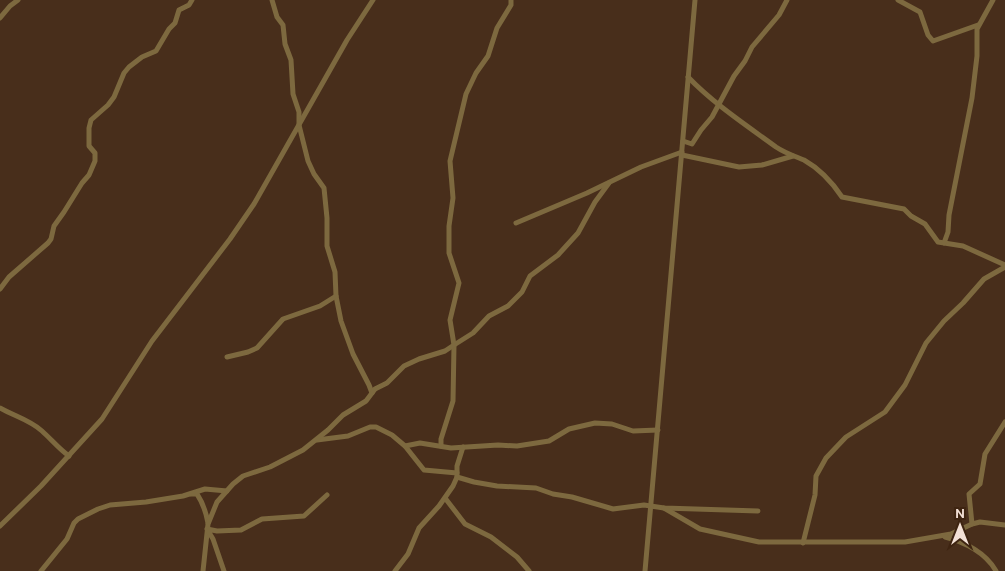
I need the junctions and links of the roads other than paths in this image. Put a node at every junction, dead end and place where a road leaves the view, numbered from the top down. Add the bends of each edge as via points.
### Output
1 (18, 0) edge
2 (192, 0) edge
3 (272, 0) edge
4 (373, 0) edge
5 (511, 0) edge
6 (695, 0) edge
7 (787, 0) edge
8 (898, 0) edge
9 (993, 0) edge
10 (0, 18) edge
11 (978, 25) junction
12 (688, 77) junction
13 (720, 104) junction
14 (299, 124) junction
15 (683, 141) junction
16 (682, 154) junction
17 (793, 156) junction
18 (609, 183) junction
19 (516, 223) dead end
20 (944, 243) junction
21 (1005, 266) edge
22 (0, 290) edge
23 (336, 296) junction
24 (454, 345) junction
25 (227, 356) dead end
26 (372, 393) junction
27 (0, 408) edge
28 (1005, 422) edge
29 (658, 430) junction
30 (314, 441) junction
31 (405, 446) junction
32 (441, 446) junction
33 (463, 447) junction
34 (69, 456) junction
35 (457, 475) junction
36 (227, 491) junction
37 (188, 494) junction
38 (326, 495) dead end
39 (652, 497) junction
40 (445, 498) junction
41 (644, 505) junction
42 (651, 506) junction
43 (664, 508) junction
44 (758, 511) dead end
45 (1, 522) edge
46 (972, 524) junction
47 (1004, 526) edge
48 (207, 527) junction
49 (942, 536) junction
50 (803, 543) junction
51 (41, 571) edge
52 (203, 571) edge
53 (224, 571) edge
54 (395, 571) edge
55 (530, 571) edge
56 (645, 571) edge
57 (996, 571) edge

1 - 10 street
2 - 22 street via 179,10 175,23 156,51 128,68 114,97 93,116 89,128 90,146 96,162 92,171 56,222 48,243 9,277
3 - 14 street via 283,25 291,60
4 - 14 street
5 - 24 street via 488,56 466,94 450,161 453,198 449,253 458,283 450,313
6 - 12 street
7 - 13 street via 779,15 752,47
8 - 11 street via 920,12 933,41
9 - 11 street
11 - 20 street via 972,98
12 - 13 street
12 - 15 street
13 - 15 street via 692,144
13 - 17 street
14 - 23 street via 308,161 324,188 327,246 335,272
14 - 34 street via 266,184 230,239 152,341 102,419
15 - 16 street
16 - 17 street via 739,167 762,165
16 - 18 street via 655,162
16 - 29 street
17 - 20 street via 827,177 842,197 904,209
18 - 19 street
18 - 24 street via 578,233 561,252 530,276 522,292 508,306 489,316 473,333
20 - 21 street via 963,246
21 - 50 street via 984,278 944,321 926,343 905,385 885,412 846,437 826,458 816,476
23 - 25 street via 320,306 283,319 257,348
23 - 26 street via 353,354
24 - 26 street via 410,363
24 - 32 street via 453,401
26 - 30 street
27 - 34 street via 34,425
28 - 46 street via 985,454 980,484 969,494
29 - 33 street via 633,431 612,424 595,424 569,429 556,438 541,442
29 - 39 street
30 - 31 street via 348,436 373,426
30 - 36 street via 284,460 243,476
31 - 32 street
31 - 35 street via 424,470
32 - 33 street
33 - 35 street
34 - 45 street
35 - 40 street
35 - 41 street via 497,486 536,488 613,509
36 - 37 street via 205,489
36 - 48 street via 217,502
37 - 48 street via 197,494 201,500
37 - 51 street via 110,505 88,513 74,523 67,538
38 - 48 street via 304,516 262,519 241,530 218,531
39 - 41 street
39 - 42 street
40 - 54 street via 419,528 408,554
40 - 55 street via 464,524 491,537
41 - 42 street
42 - 43 street
42 - 56 street
43 - 44 street
43 - 50 street via 700,530 759,542
46 - 47 street
46 - 49 street
48 - 52 street
48 - 53 street
49 - 50 street via 905,542
49 - 57 street via 970,546 992,563

